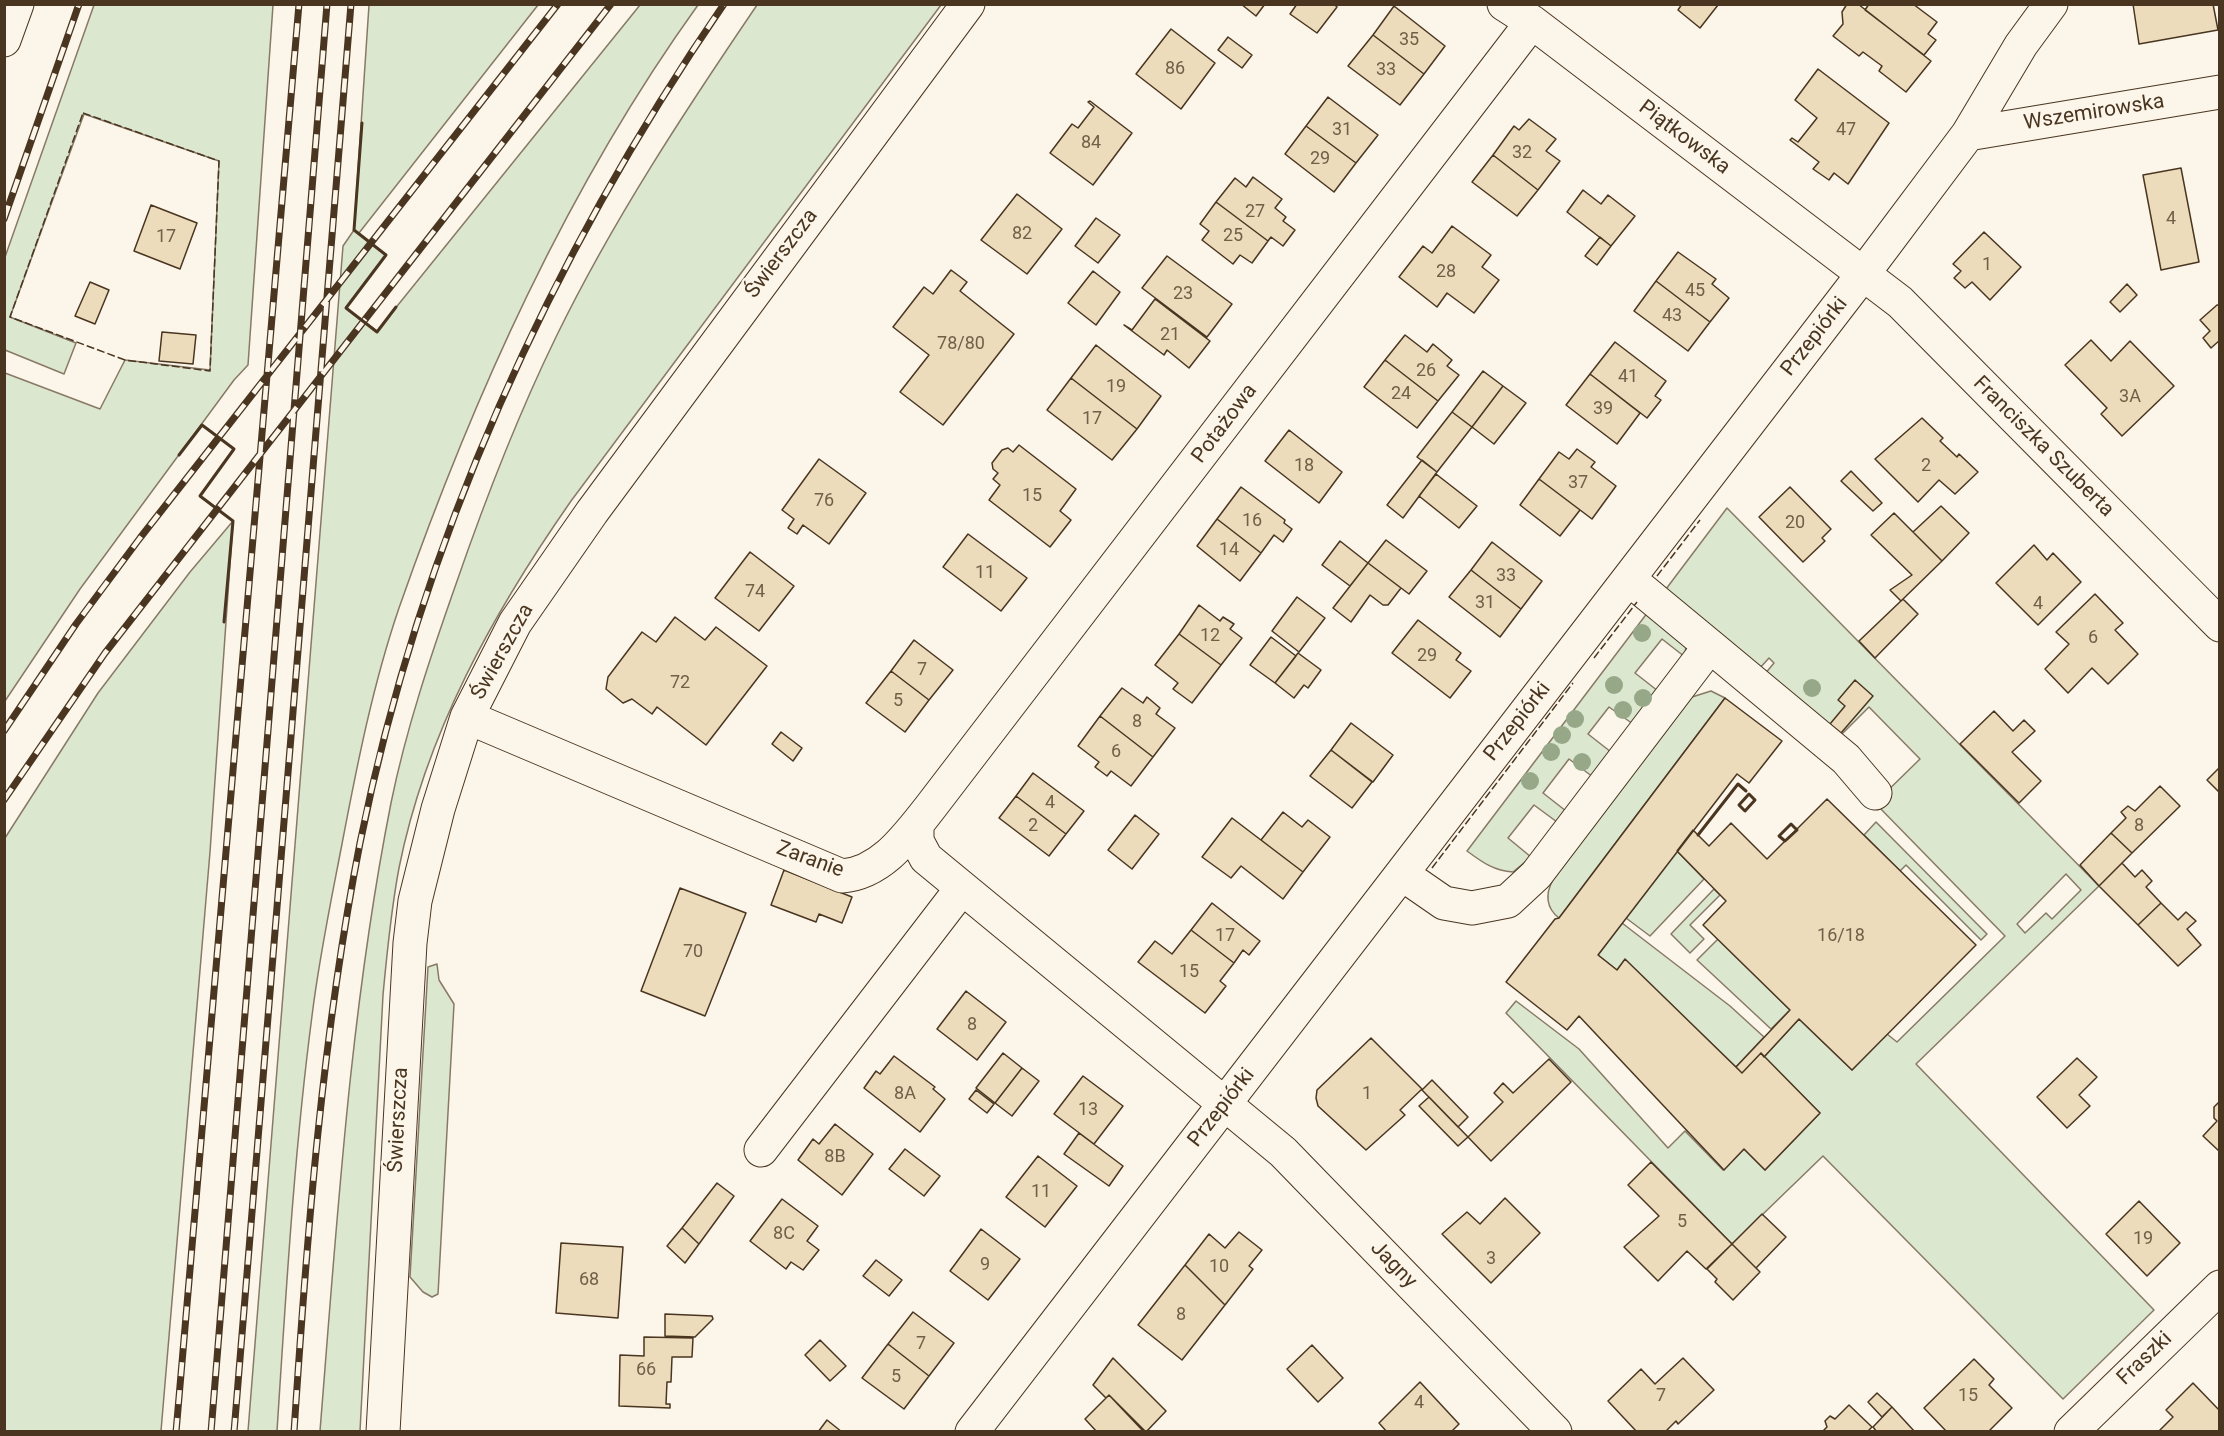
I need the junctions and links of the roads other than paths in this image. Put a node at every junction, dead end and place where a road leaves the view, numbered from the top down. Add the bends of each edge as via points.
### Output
1 (17, 4) edge
2 (968, 4) edge
3 (1504, 4) edge
4 (2051, 4) edge
5 (1532, 22) junction
6 (4, 40) edge
7 (2220, 92) edge
8 (1968, 134) junction
9 (1863, 274) junction
10 (1629, 579) junction
11 (2220, 625) edge
12 (1710, 646) junction
13 (467, 717) junction
14 (1875, 793) dead end
15 (917, 825) junction
16 (1402, 874) junction
17 (962, 888) junction
18 (1226, 1102) junction
19 (761, 1150) dead end
20 (2220, 1287) edge
21 (382, 1431) edge
22 (972, 1431) edge
23 (1555, 1431) edge
24 (2071, 1431) edge

1 - 6 street
2 - 13 street, Świerszcza via 592,512 515,623
3 - 5 street, Piątkowska
4 - 8 street, Przepiórki via 2021,45
5 - 9 street, Piątkowska
5 - 15 street, Potażowa
7 - 8 street, Wszemirowska
8 - 9 street, Przepiórki
9 - 10 street, Przepiórki
9 - 11 street, Franciszka Szuberta via 1900,302
10 - 12 street
10 - 16 street, Przepiórki
12 - 14 street via 1846,759
12 - 16 street via 1536,875 1508,901 1472,908 1444,903
13 - 15 street, Zaranie via 842,876 858,875 882,862
13 - 21 street, Świerszcza via 438,809 411,933
15 - 17 street via 917,841 926,858
16 - 18 street, Przepiórki
17 - 18 street
17 - 19 street
18 - 22 street, Przepiórki
18 - 23 street, Jagny via 1283,1152
20 - 24 street, Fraszki

